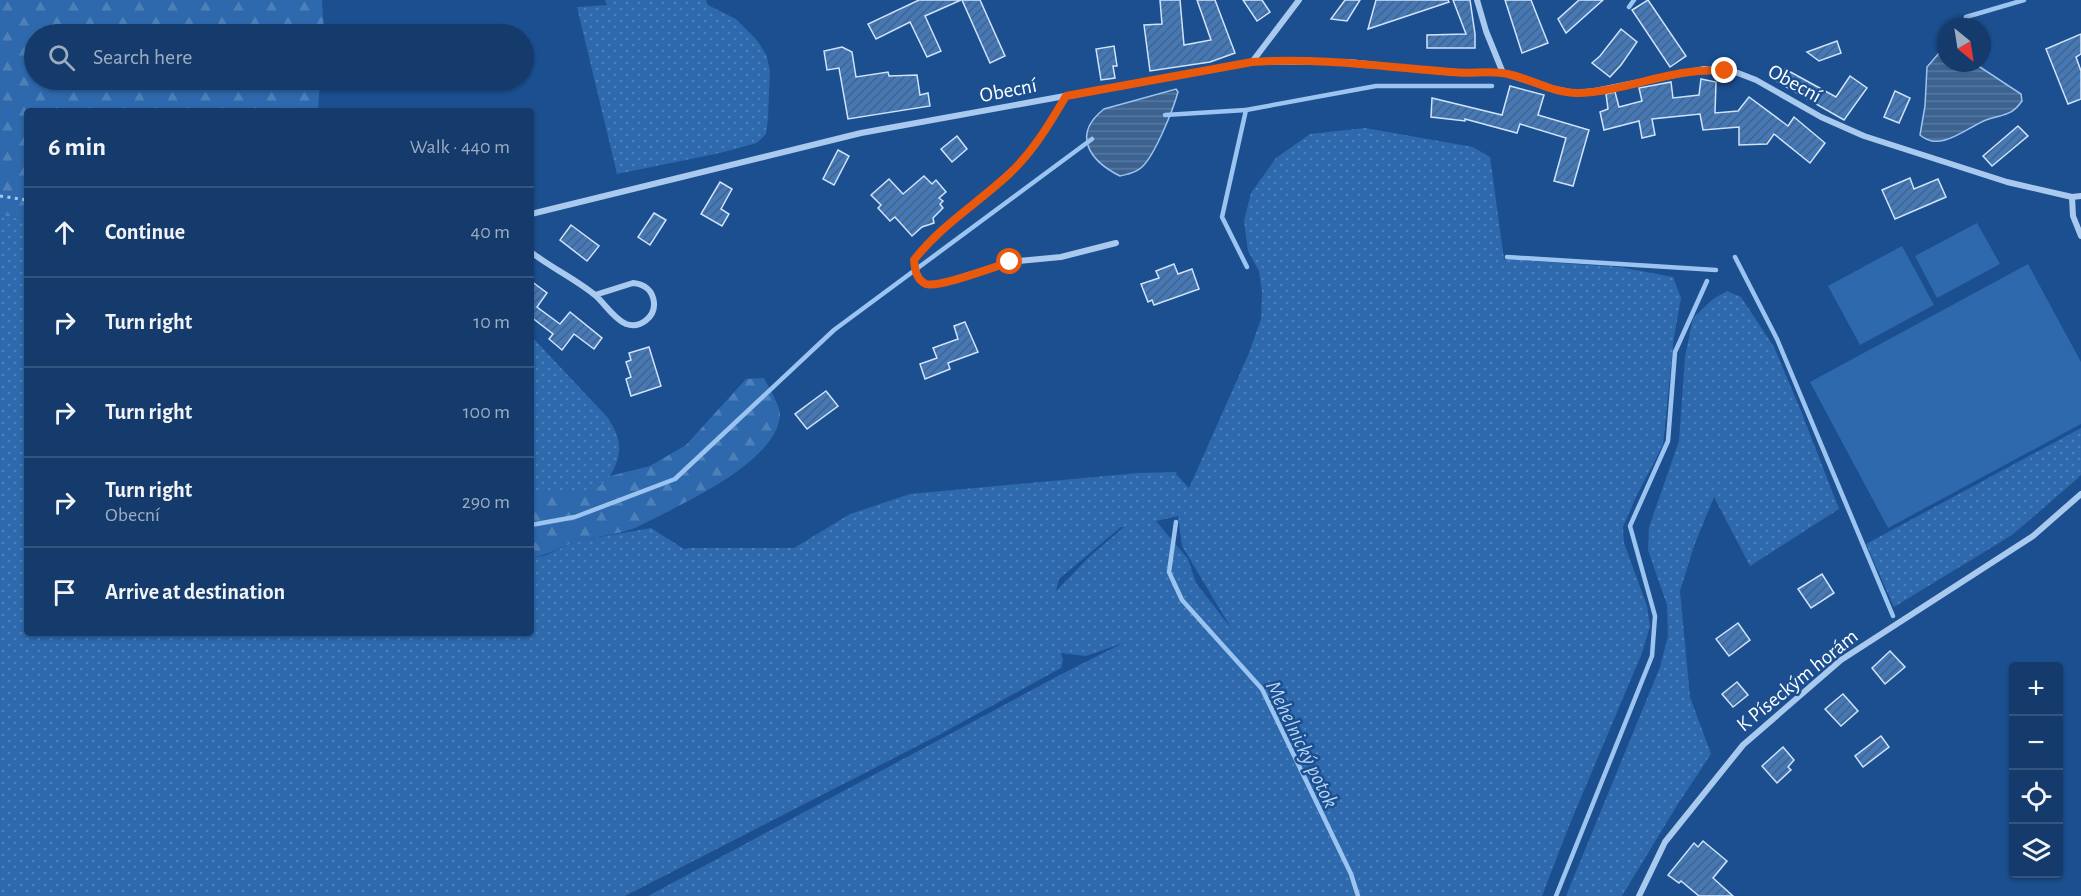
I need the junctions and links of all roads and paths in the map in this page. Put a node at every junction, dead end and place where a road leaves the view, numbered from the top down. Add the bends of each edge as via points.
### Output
1 (1299, 0) edge
2 (1477, 0) edge
3 (1252, 62) junction
4 (1503, 73) junction
5 (1066, 96) junction
6 (0, 196) edge
7 (2081, 196) edge
8 (2072, 197) junction
9 (24, 200) edge
10 (534, 213) edge
11 (2081, 236) edge
12 (1116, 243) dead end
13 (534, 254) edge
14 (595, 295) junction
15 (2081, 494) edge
16 (1639, 896) edge

1 - 3 street
2 - 4 street
3 - 4 street, Obecní via 1349,62 1455,73
3 - 5 street, Obecní
4 - 8 street, Obecní via 1574,93 1704,69 1738,73 1864,136 2007,182
5 - 10 street, Obecní via 861,133
5 - 12 street via 1043,134 1011,172 926,245 914,260 915,270 928,285 1010,262 1060,257
6 - 9 path
7 - 8 street, Obecní
8 - 11 street via 2073,216
13 - 14 street
14 - 14 street via 627,324 644,322 654,307 653,295 639,284
15 - 16 street, K Píseckým horám via 2033,536 1842,660 1743,745 1665,842

